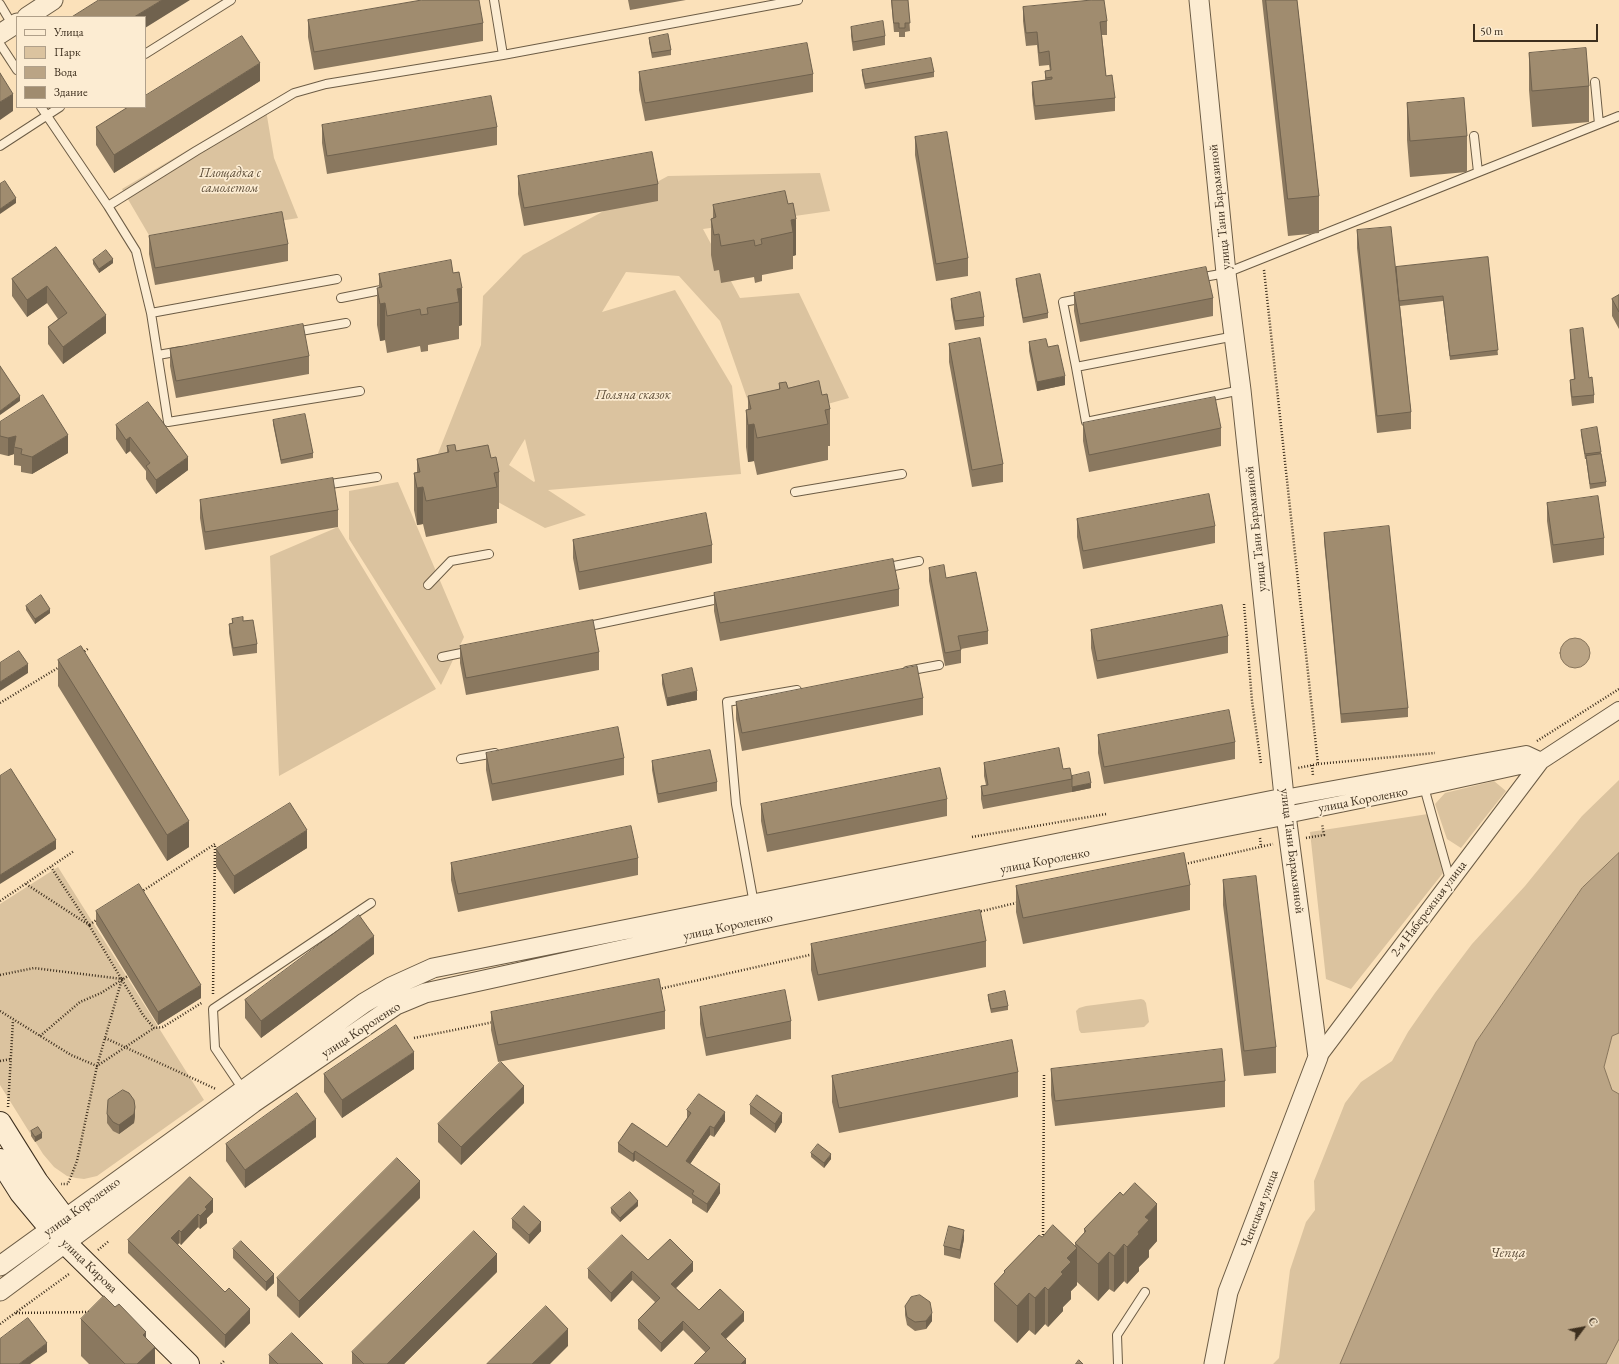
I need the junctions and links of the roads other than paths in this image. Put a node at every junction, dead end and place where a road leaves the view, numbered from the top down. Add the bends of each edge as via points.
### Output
1 (53, 0) edge
2 (231, 0) edge
3 (494, 0) edge
4 (798, 0) edge
5 (1199, 0) edge
6 (0, 4) edge
7 (28, 16) edge
8 (14, 25) edge
9 (0, 44) edge
10 (146, 53) edge
11 (503, 55) junction
12 (16, 68) edge
13 (1595, 82) dead end
14 (42, 108) edge
15 (58, 108) edge
16 (46, 116) junction
17 (1619, 116) edge
18 (1599, 124) junction
19 (1474, 136) dead end
20 (0, 146) edge
21 (1478, 172) junction
22 (108, 206) junction
23 (1226, 273) junction
24 (337, 279) dead end
25 (1187, 280) edge
26 (393, 288) edge
27 (1094, 296) edge
28 (342, 298) dead end
29 (151, 313) junction
30 (346, 323) dead end
31 (283, 334) edge
32 (1234, 336) junction
33 (190, 350) edge
34 (158, 355) junction
35 (1076, 367) junction
36 (1242, 390) junction
37 (360, 391) dead end
38 (902, 474) dead end
39 (377, 476) dead end
40 (316, 486) edge
41 (795, 492) dead end
42 (489, 554) dead end
43 (919, 561) dead end
44 (872, 570) edge
45 (428, 585) dead end
46 (731, 596) edge
47 (577, 628) edge
48 (480, 649) edge
49 (442, 657) dead end
50 (939, 665) dead end
51 (900, 672) edge
52 (806, 688) edge
53 (1619, 710) edge
54 (1565, 745) junction
55 (1529, 749) junction
56 (500, 752) edge
57 (461, 759) dead end
58 (1541, 761) junction
59 (1424, 787) junction
60 (1285, 807) junction
61 (1450, 880) junction
62 (372, 903) dead end
63 (756, 912) junction
64 (1318, 1057) junction
65 (249, 1096) junction
66 (4, 1117) edge
67 (0, 1160) edge
68 (60, 1231) junction
69 (0, 1266) edge
70 (0, 1291) edge
71 (1145, 1292) dead end
72 (187, 1364) edge
73 (1118, 1364) edge
74 (1214, 1364) edge

1 - 7 street
2 - 10 lane
3 - 11 lane
4 - 11 lane
5 - 23 street, улица Тани Барамзиной
6 - 8 lane
9 - 12 lane
11 - 22 lane via 326,84 294,93
13 - 18 lane
14 - 16 lane
15 - 16 lane
16 - 20 lane
16 - 22 lane
17 - 18 lane
18 - 21 lane
19 - 21 lane
21 - 23 lane
22 - 29 lane via 136,251
23 - 25 lane
23 - 32 street, улица Тани Барамзиной
24 - 29 lane
26 - 28 lane
27 - 35 lane via 1063,302
29 - 34 lane
30 - 31 lane
32 - 35 lane
32 - 36 street, улица Тани Барамзиной
33 - 34 lane
34 - 37 lane via 168,422
35 - 36 lane via 1086,422
36 - 60 street, улица Тани Барамзиной
38 - 41 lane
39 - 40 lane
42 - 45 lane via 451,561
43 - 44 lane
46 - 47 lane
48 - 49 lane
50 - 51 lane
52 - 63 lane via 727,702 736,804
53 - 54 street
54 - 55 street, улица Короленко
54 - 58 street
55 - 58 street
55 - 60 street, улица Короленко via 1316,792
56 - 57 lane
58 - 59 street, улица Короленко
58 - 61 street, 2-я Набережная улица
59 - 60 street, улица Короленко
59 - 61 lane
60 - 63 street, улица Короленко via 991,872
60 - 64 street, улица Тани Барамзиной
61 - 64 street, 2-я Набережная улица
62 - 65 lane via 213,1009 215,1048
63 - 65 street, улица Короленко via 425,993 396,1005
64 - 74 street, Чепецкая улица via 1228,1292
65 - 68 street, улица Короленко
66 - 68 main road, улица Кирова
67 - 68 main road, улица Кирова via 20,1193
68 - 69 street, улица Короленко
68 - 70 street, улица Короленко
68 - 72 main road, улица Кирова
71 - 73 lane via 1117,1335

